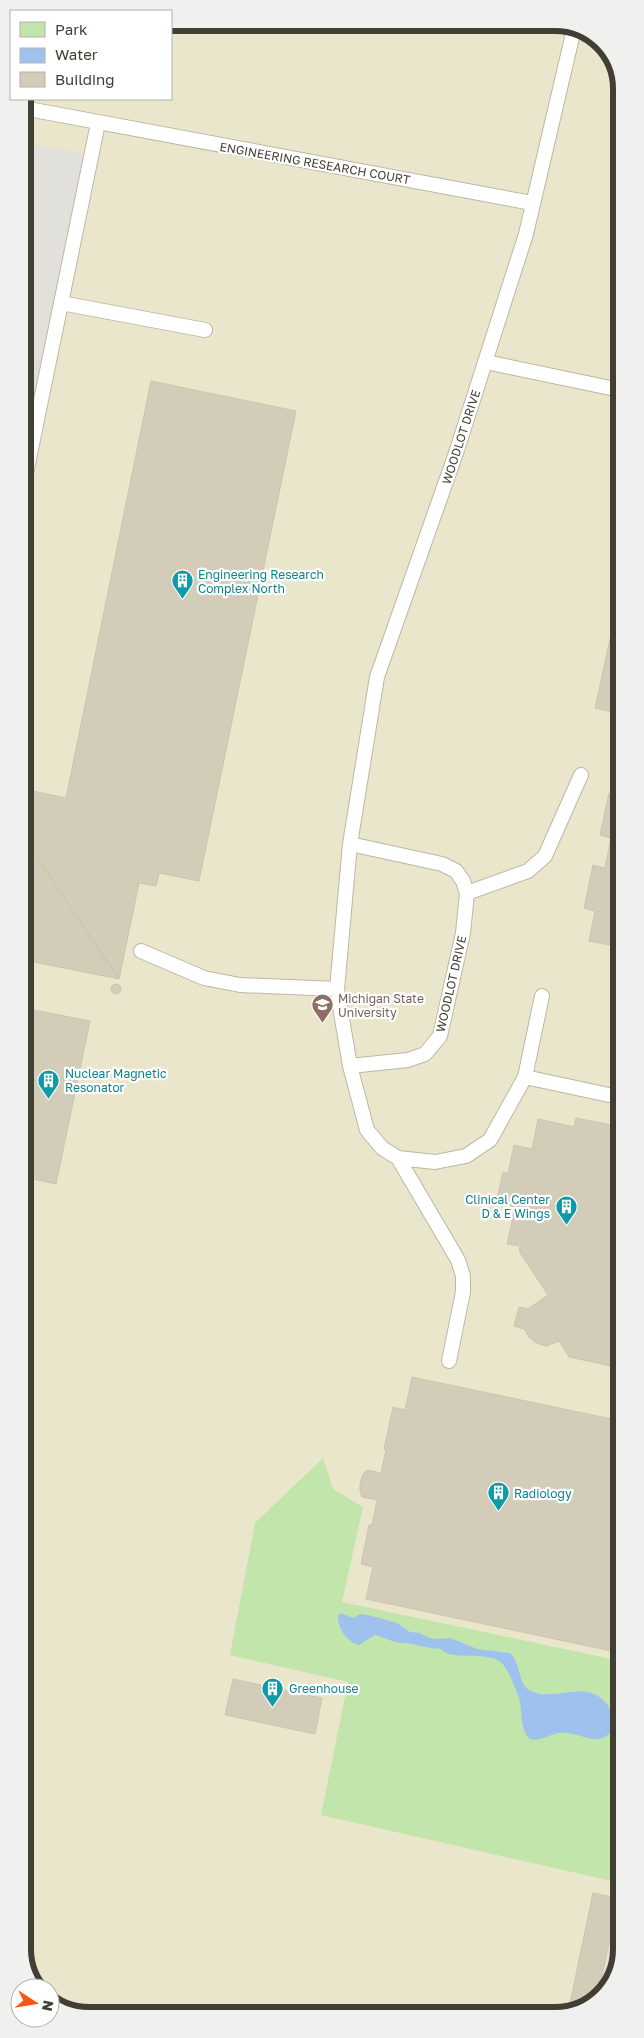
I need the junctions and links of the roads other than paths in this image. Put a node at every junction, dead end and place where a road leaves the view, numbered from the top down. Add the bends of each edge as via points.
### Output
1 (573, 34) edge
2 (31, 110) edge
3 (98, 123) junction
4 (532, 203) junction
5 (61, 303) junction
6 (205, 330) dead end
7 (486, 362) junction
8 (613, 389) edge
9 (31, 449) edge
10 (581, 775) dead end
11 (350, 844) junction
12 (467, 893) junction
13 (141, 951) dead end
14 (337, 988) junction
15 (542, 996) dead end
16 (350, 1066) junction
17 (525, 1077) junction
18 (609, 1095) dead end
19 (398, 1158) junction
20 (449, 1362) dead end

1 - 4 lane, WOODLOT DRIVE
2 - 3 lane, ENGINEERING RESEARCH COURT
3 - 4 lane, ENGINEERING RESEARCH COURT
3 - 5 lane
4 - 7 lane, WOODLOT DRIVE via 526,234
5 - 6 lane
5 - 9 lane
7 - 8 lane
7 - 11 lane, WOODLOT DRIVE via 377,678
10 - 12 lane via 545,856 528,871
11 - 12 lane via 442,864 456,871
11 - 14 lane, WOODLOT DRIVE
12 - 16 lane, WOODLOT DRIVE via 464,933 440,1036 425,1054 408,1060
13 - 14 lane via 204,978 240,985
14 - 16 lane, WOODLOT DRIVE
15 - 17 lane
16 - 19 lane via 367,1130 382,1148
17 - 18 lane
17 - 19 lane via 490,1140 466,1156 435,1162
19 - 20 lane via 458,1260 463,1276 463,1292

